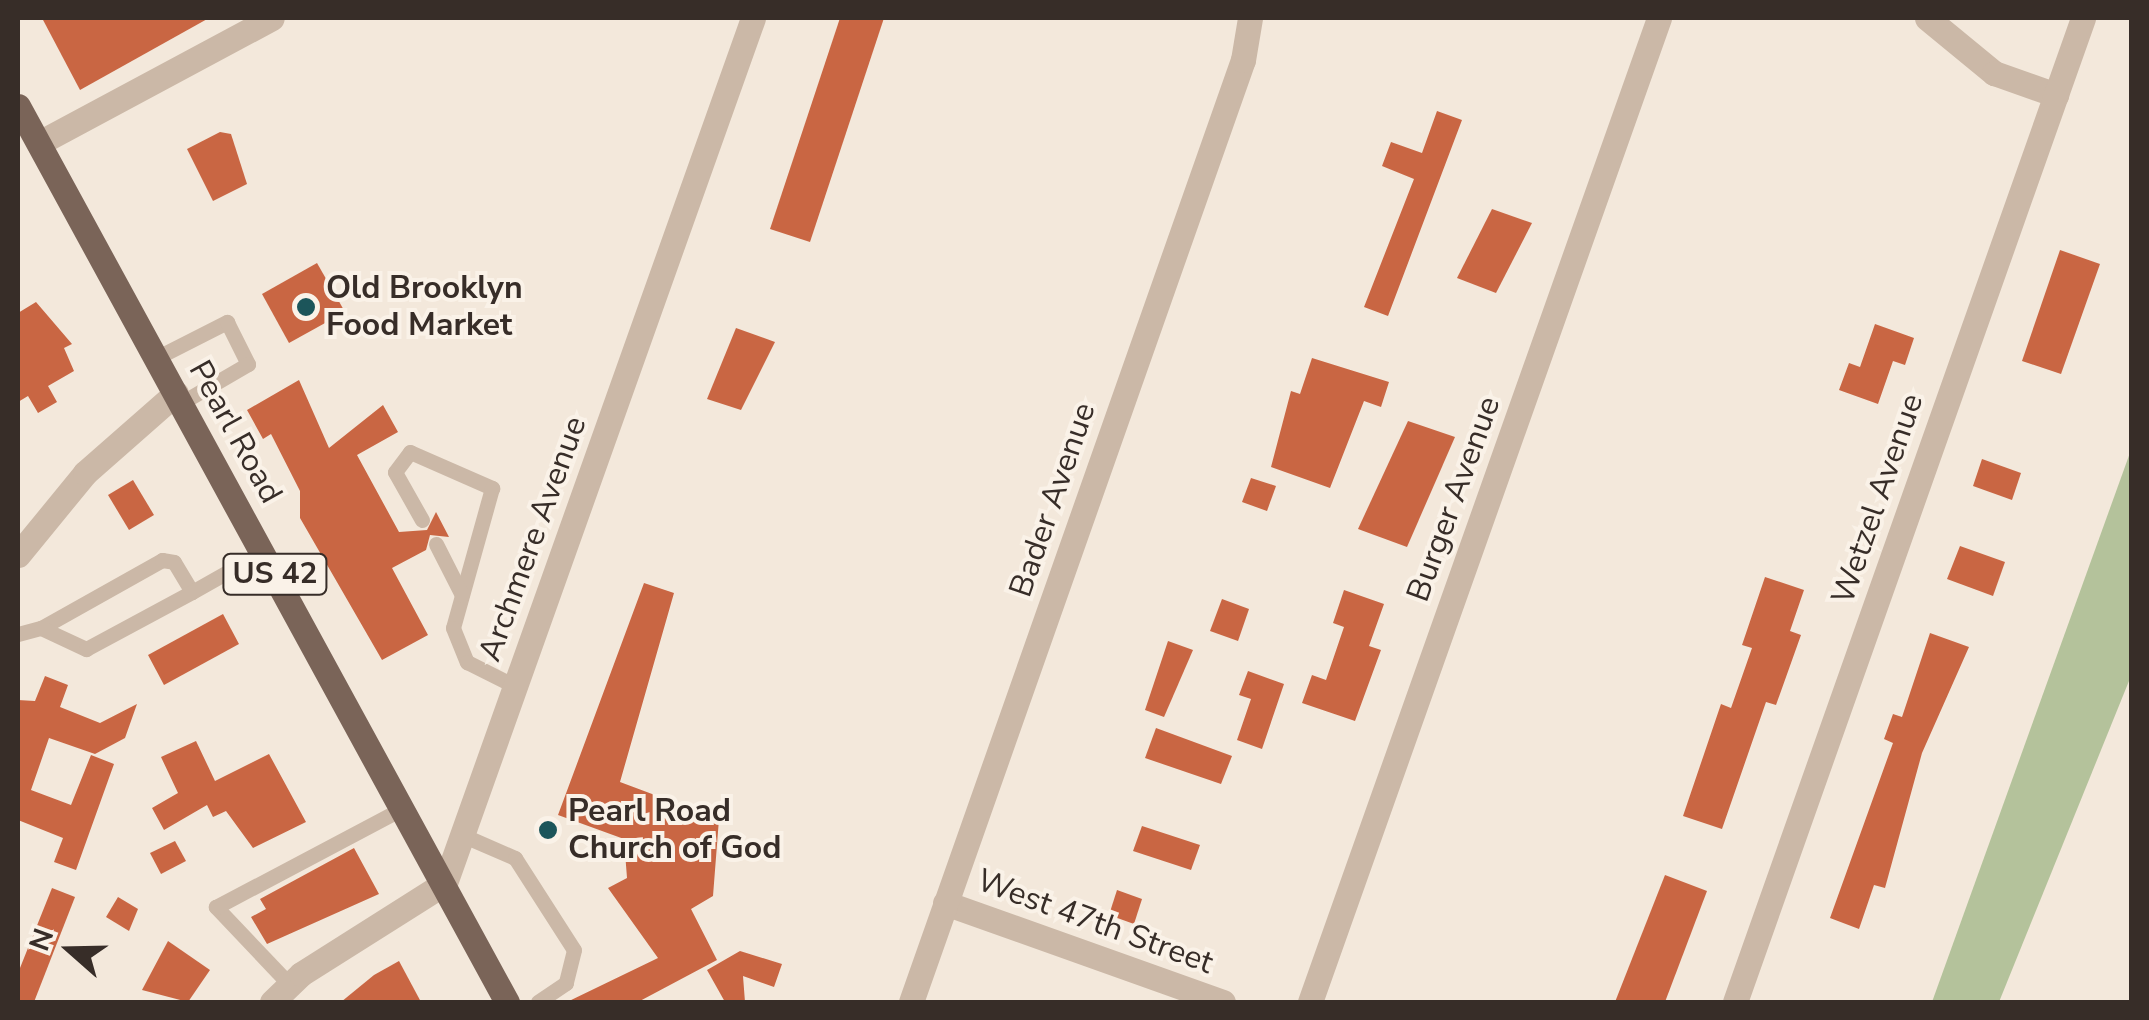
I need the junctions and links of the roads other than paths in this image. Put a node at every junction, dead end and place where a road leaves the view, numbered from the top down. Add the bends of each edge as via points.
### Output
1 (272, 18) edge
2 (753, 18) edge
3 (1250, 18) edge
4 (1659, 18) edge
5 (1927, 18) edge
6 (2083, 18) edge
7 (2056, 95) junction
8 (18, 106) edge
9 (39, 143) junction
10 (156, 358) junction
11 (179, 398) junction
12 (422, 520) dead end
13 (436, 544) dead end
14 (263, 552) junction
15 (18, 555) edge
16 (192, 592) junction
17 (462, 595) junction
18 (40, 628) junction
19 (18, 634) edge
20 (515, 686) junction
21 (403, 808) junction
22 (462, 835) junction
23 (445, 883) junction
24 (945, 903) junction
25 (281, 994) edge
26 (507, 1002) edge
27 (538, 1002) edge
28 (910, 1002) edge
29 (1223, 1002) edge
30 (1310, 1002) edge
31 (1734, 1002) edge

1 - 9 street
2 - 20 street, Archmere Avenue
3 - 24 street, Bader Avenue via 1244,60
4 - 30 street, Burger Avenue
5 - 7 street via 1994,73
6 - 7 street, Wetzel Avenue
7 - 31 street, Wetzel Avenue
8 - 9 main road, Pearl Road / US 42
9 - 10 main road, Pearl Road / US 42
10 - 11 main road, Pearl Road / US 42
10 - 11 lane via 227,322 248,364
11 - 14 main road, Pearl Road / US 42
11 - 15 street via 85,473
12 - 17 lane via 395,472 403,456 425,454 492,488
13 - 17 lane
14 - 16 lane
14 - 21 main road, Pearl Road / US 42
16 - 18 lane via 76,649
16 - 18 lane via 174,562 162,560
17 - 20 lane via 457,647 475,670
18 - 19 lane
20 - 22 street, Archmere Avenue
21 - 23 main road, Pearl Road / US 42
21 - 25 lane via 216,907
22 - 23 street, Archmere Avenue
22 - 27 lane via 515,858 574,950 566,983
23 - 25 street
23 - 26 main road, Pearl Road / US 42
24 - 28 street, Bader Avenue
24 - 29 street, West 47th Street

